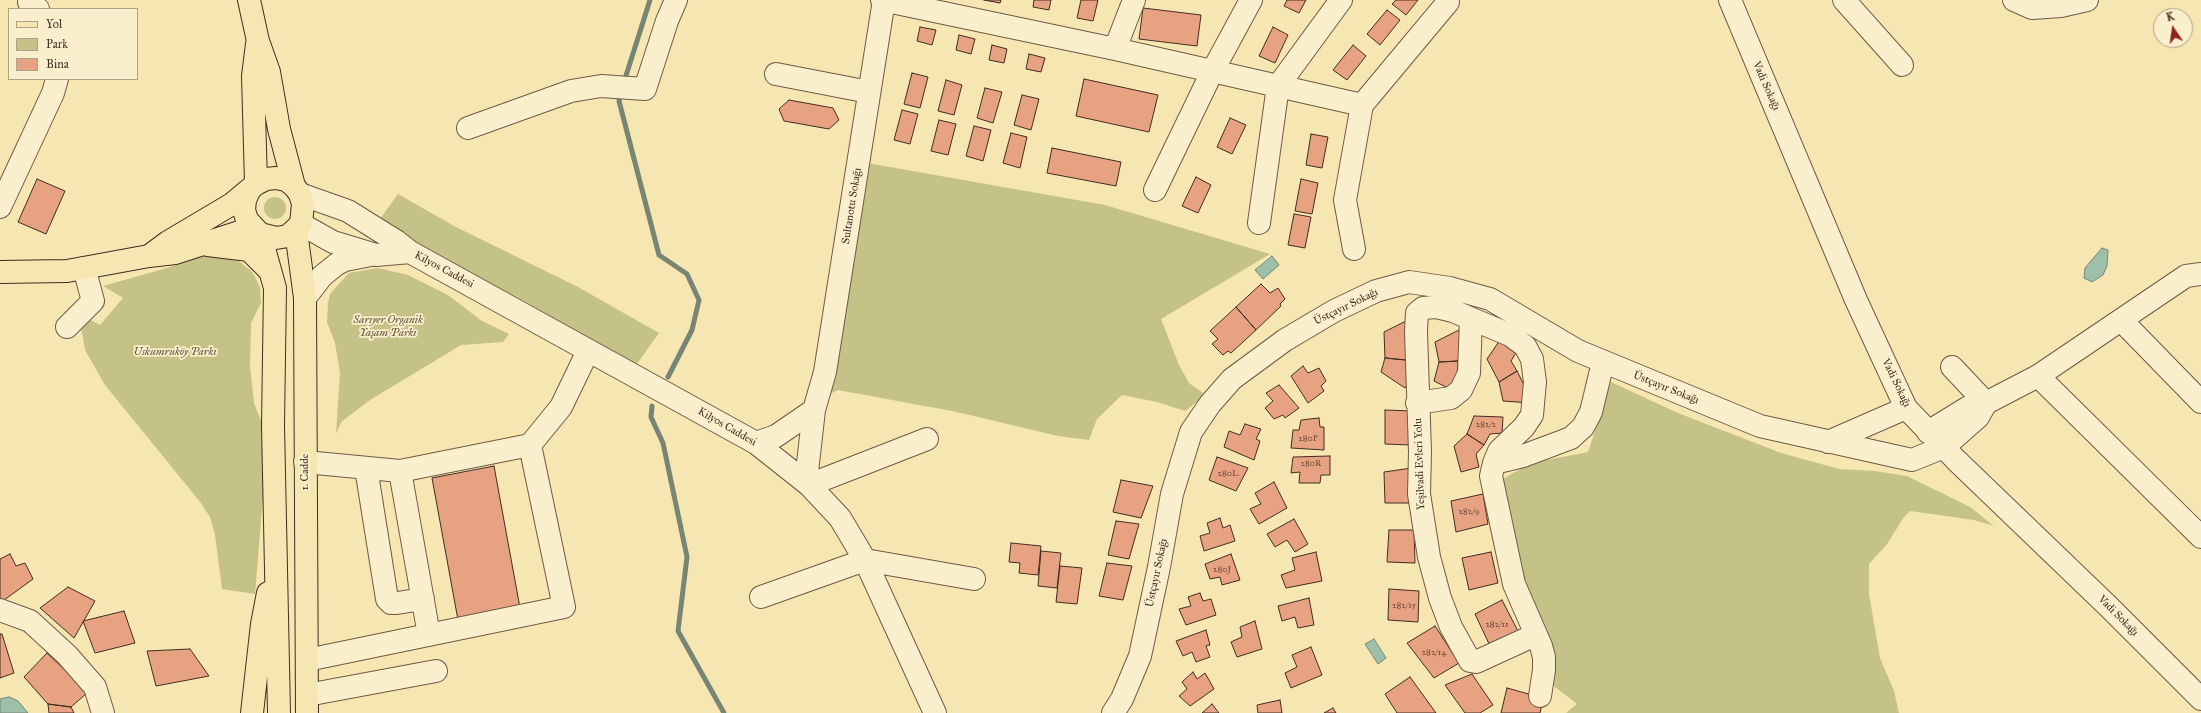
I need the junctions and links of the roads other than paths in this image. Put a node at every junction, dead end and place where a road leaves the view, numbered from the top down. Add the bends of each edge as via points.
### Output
1 (249, 0) edge
2 (676, 0) edge
3 (883, 0) edge
4 (1134, 0) edge
5 (1251, 0) edge
6 (1342, 0) edge
7 (1730, 0) edge
8 (1844, 0) edge
9 (2014, 0) edge
10 (2087, 0) edge
11 (1448, 2) dead end
12 (258, 41) junction
13 (1115, 49) junction
14 (1902, 65) dead end
15 (1212, 72) junction
16 (776, 74) dead end
17 (57, 80) edge
18 (1278, 86) junction
19 (869, 92) junction
20 (1362, 105) junction
21 (468, 128) dead end
22 (253, 187) junction
23 (297, 190) junction
24 (1155, 190) dead end
25 (0, 207) edge
26 (1259, 223) dead end
27 (298, 228) junction
28 (256, 231) junction
29 (203, 244) junction
30 (1354, 250) dead end
31 (410, 252) junction
32 (376, 255) junction
33 (149, 256) junction
34 (84, 268) junction
35 (270, 271) junction
36 (0, 272) edge
37 (2201, 274) edge
38 (305, 298) junction
39 (1471, 319) junction
40 (2121, 320) junction
41 (67, 327) dead end
42 (588, 351) junction
43 (1604, 362) junction
44 (1952, 367) dead end
45 (2038, 376) junction
46 (1417, 402) junction
47 (2201, 402) edge
48 (1986, 403) junction
49 (1906, 408) junction
50 (814, 410) junction
51 (1928, 432) junction
52 (927, 439) dead end
53 (1828, 442) junction
54 (756, 443) junction
55 (530, 445) junction
56 (1944, 447) junction
57 (305, 462) junction
58 (1494, 462) junction
59 (366, 468) junction
60 (400, 471) junction
61 (809, 485) junction
62 (2201, 537) edge
63 (276, 551) junction
64 (865, 560) junction
65 (974, 579) dead end
66 (761, 597) dead end
67 (423, 599) junction
68 (0, 610) edge
69 (430, 635) junction
70 (1535, 636) junction
71 (307, 660) junction
72 (436, 671) dead end
73 (1540, 696) dead end
74 (2201, 700) edge
75 (304, 707) edge
76 (104, 713) edge
77 (252, 713) edge
78 (278, 713) edge
79 (935, 713) edge
80 (1113, 713) edge

1 - 12 main road
2 - 21 street via 645,90 601,86 571,91
3 - 13 street
3 - 19 street, Sultanotu Sokağı
4 - 13 street
5 - 15 street
6 - 18 street
7 - 49 street, Vadi Sokağı via 1856,300
8 - 14 street
9 - 10 street via 2032,8 2062,6
11 - 20 street
12 - 22 main road via 253,76
12 - 23 main road via 269,72 279,129
13 - 15 street
15 - 18 street
15 - 24 street
16 - 19 street
17 - 25 street
18 - 20 street
18 - 26 street
19 - 50 street, Sultanotu Sokağı via 826,372
20 - 30 street via 1345,200
22 - 23 main road via 266,179 276,178 286,180
22 - 28 main road via 245,200 244,210
22 - 33 main road via 232,204
23 - 27 main road via 304,204
23 - 31 street, Kilyos Caddesi via 348,211
27 - 28 main road via 288,236 276,238
27 - 32 street
27 - 38 main road, 1. Cadde
28 - 29 main road
28 - 35 main road
29 - 33 main road via 175,253
29 - 35 main road via 249,250
31 - 32 street
31 - 42 street, Kilyos Caddesi
32 - 38 street via 345,260 337,264 322,276
33 - 34 main road
34 - 36 main road
34 - 41 street via 93,301
35 - 63 main road via 275,288 273,425
37 - 40 street via 2186,276
38 - 57 main road, 1. Cadde
39 - 46 street, Yeşilvadi Evleri Yolu via 1469,373 1461,390 1451,398
39 - 46 street, Yeşilvadi Evleri Yolu via 1436,306 1423,308 1417,313
39 - 58 street, Yeşilvadi Evleri Yolu via 1510,336 1525,346 1532,360 1535,382 1532,415 1524,427 1499,452
40 - 45 street
40 - 47 street
42 - 54 street, Kilyos Caddesi
42 - 55 street via 561,407
43 - 53 street, Üstçayır Sokağı via 1760,426
43 - 58 street via 1591,412 1583,427 1571,438 1523,456
43 - 80 street, Üstçayır Sokağı via 1578,350 1490,299 1450,288 1410,282 1376,291 1334,311 1285,340 1232,379 1210,404 1191,432 1172,494 1160,567 1140,656 1122,699
44 - 48 street
45 - 48 street
45 - 62 street
46 - 70 street, Yeşilvadi Evleri Yolu via 1422,523 1440,598 1451,627 1470,661 1476,662
48 - 51 street via 1968,408
48 - 56 street, Üstçayır Sokağı via 1978,417
49 - 51 street, Vadi Sokağı
49 - 53 street
50 - 54 street via 776,436
50 - 61 street, Sultanotu Sokağı via 807,472
51 - 56 street, Vadi Sokağı
52 - 61 street
53 - 56 street, Üstçayır Sokağı via 1912,460
54 - 61 street, Kilyos Caddesi
55 - 60 street
55 - 69 street via 564,607
56 - 74 street, Vadi Sokağı
57 - 59 street
57 - 71 main road, 1. Cadde
58 - 70 street, Yeşilvadi Evleri Yolu via 1491,476 1508,560 1514,584
59 - 60 street
59 - 67 street via 387,599 391,603
60 - 67 street
61 - 64 street, Kilyos Caddesi via 840,518
63 - 77 main road via 262,624
63 - 78 main road
64 - 65 street
64 - 66 street
64 - 79 street, Kilyos Caddesi
67 - 69 street
68 - 76 street via 30,622 67,655 95,687
69 - 71 street
70 - 73 street, Yeşilvadi Evleri Yolu via 1544,657
71 - 75 main road, 1. Cadde
72 - 75 street

